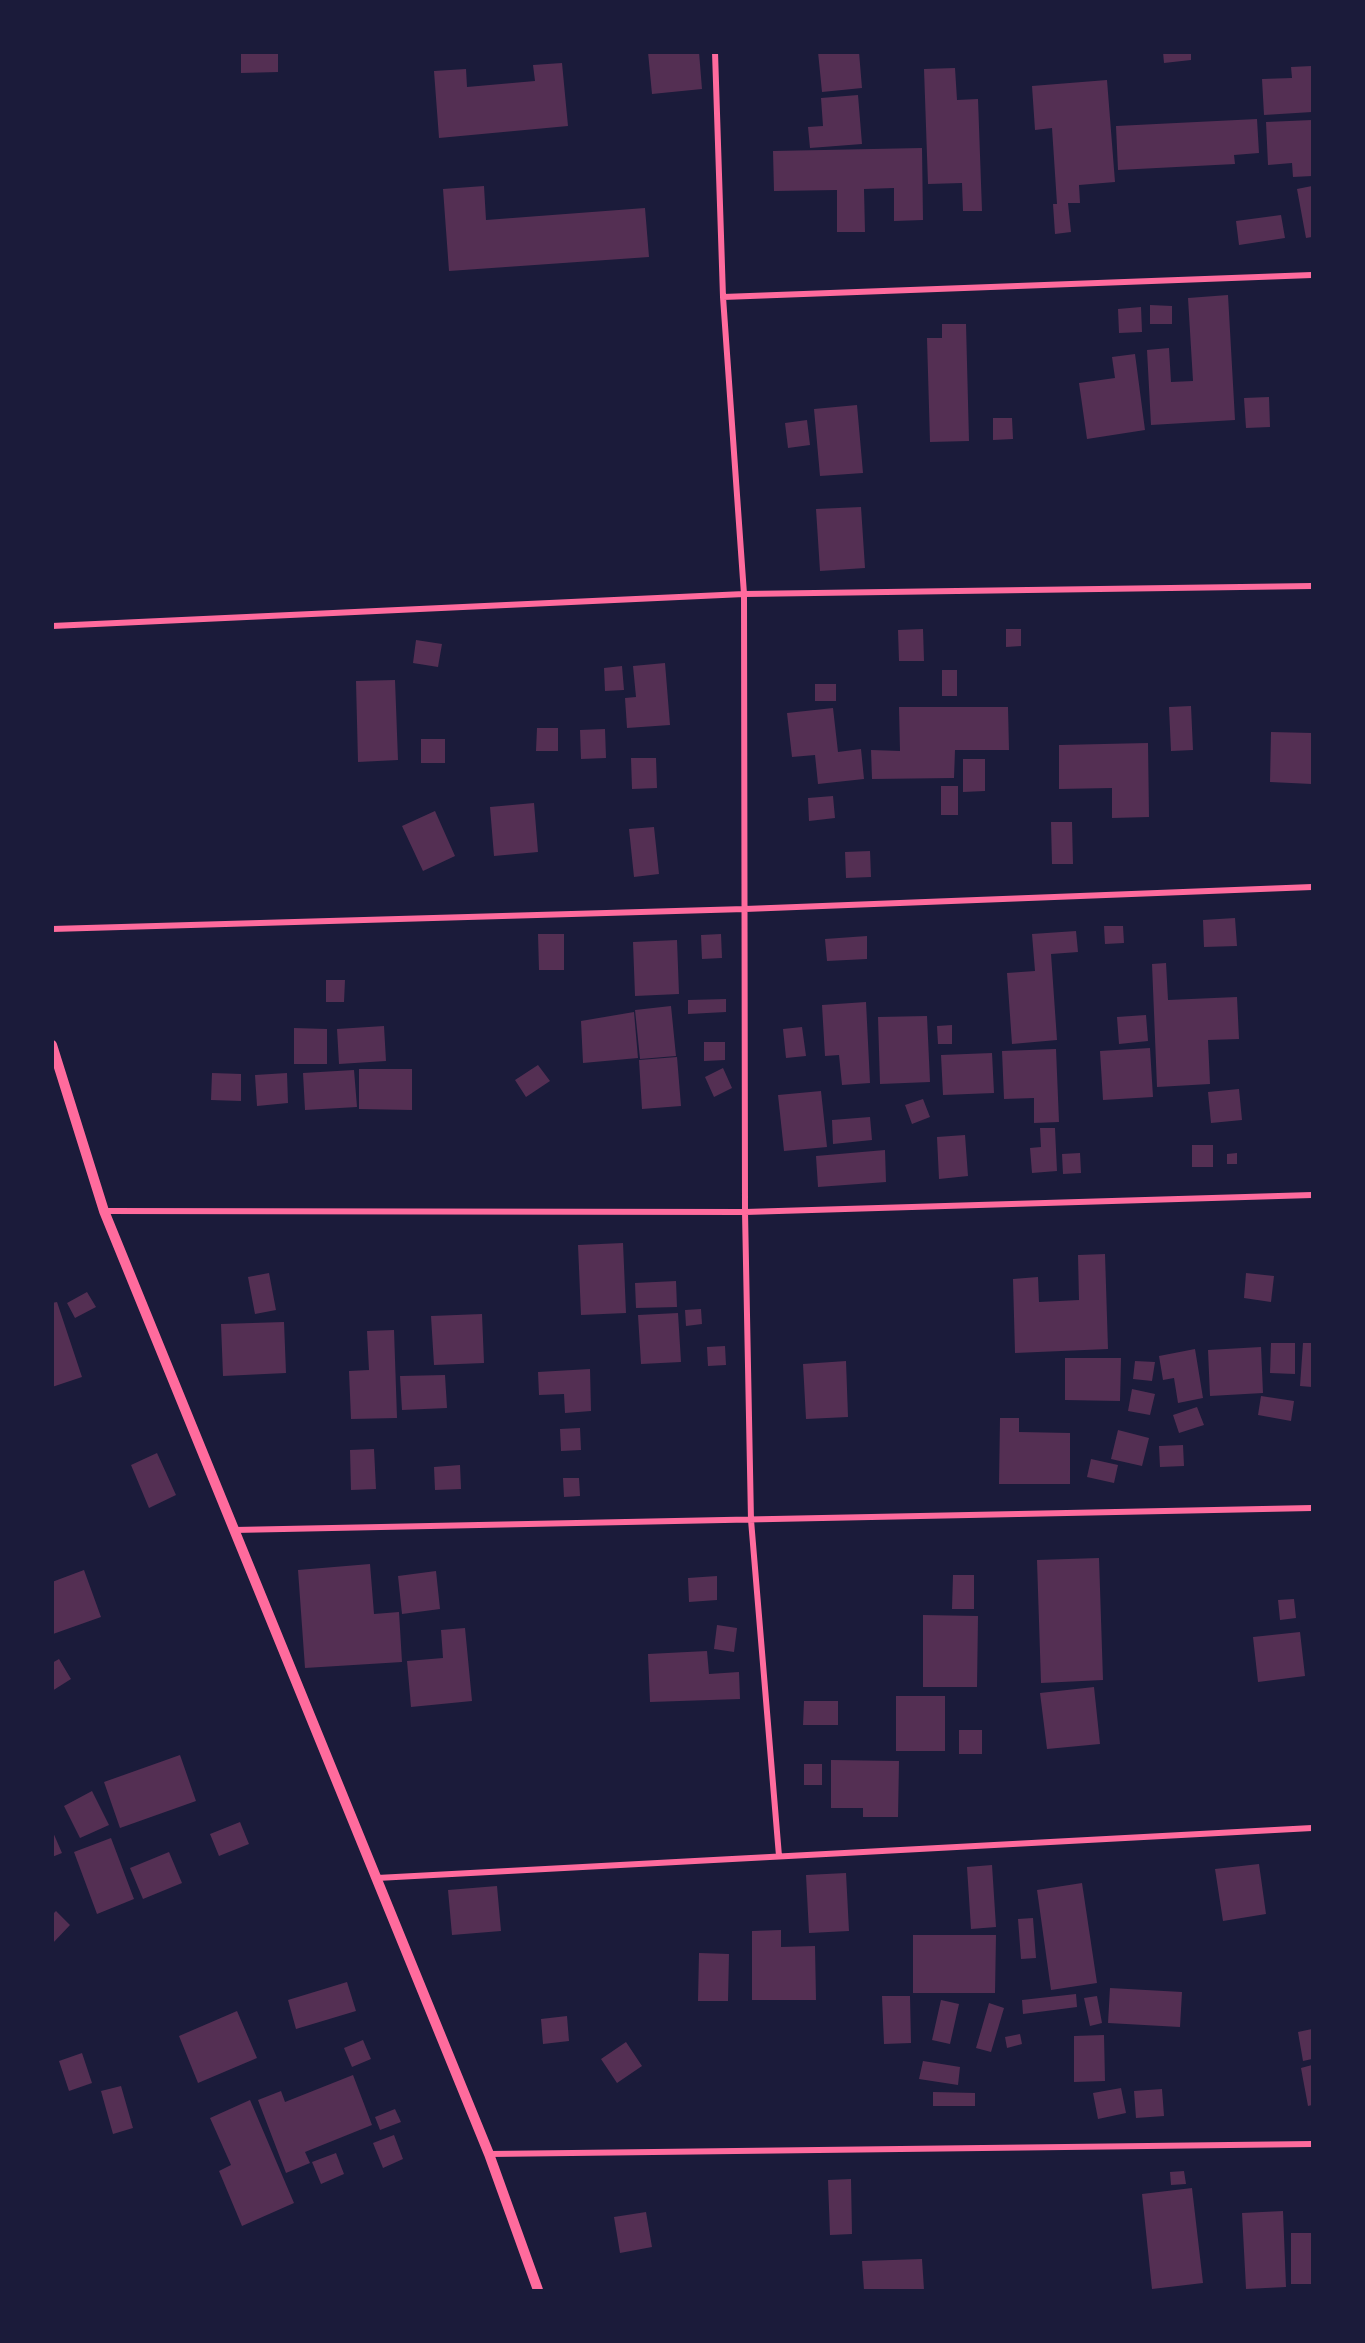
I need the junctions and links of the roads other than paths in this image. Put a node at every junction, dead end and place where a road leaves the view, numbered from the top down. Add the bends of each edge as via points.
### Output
1 (715, 52) edge
2 (1312, 275) edge
3 (723, 297) junction
4 (1312, 586) edge
5 (744, 594) junction
6 (52, 626) edge
7 (1312, 887) edge
8 (745, 909) junction
9 (52, 929) edge
10 (52, 1046) edge
11 (1312, 1195) edge
12 (104, 1211) junction
13 (745, 1212) junction
14 (1312, 1508) edge
15 (752, 1520) junction
16 (234, 1530) junction
17 (1312, 1828) edge
18 (779, 1856) junction
19 (377, 1878) junction
20 (1312, 2144) edge
21 (489, 2154) junction
22 (538, 2290) edge

1 - 3 street
2 - 3 street
3 - 5 street
4 - 5 street
5 - 6 street
5 - 8 street
7 - 8 street
8 - 9 street
8 - 13 street
10 - 12 street
11 - 13 street
12 - 13 street
12 - 16 street
13 - 15 street
14 - 15 street
15 - 16 street
15 - 18 street
16 - 19 street
17 - 18 street
18 - 19 street
19 - 21 street
20 - 21 street
21 - 22 street

